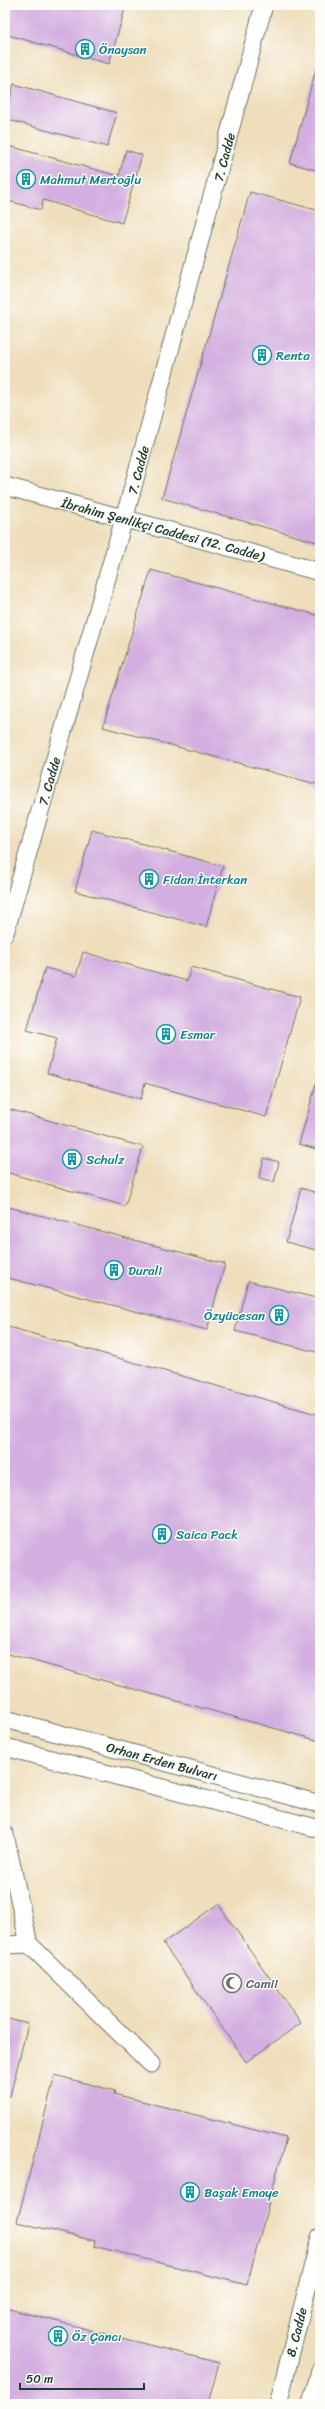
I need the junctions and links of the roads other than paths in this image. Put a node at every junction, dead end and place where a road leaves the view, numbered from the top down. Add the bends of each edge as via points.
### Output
1 (264, 5) edge
2 (5, 486) edge
3 (125, 518) junction
4 (320, 572) edge
5 (5, 933) edge
6 (5, 1718) edge
7 (5, 1747) edge
8 (320, 1804) edge
9 (320, 1829) edge
10 (5, 1835) edge
11 (29, 1944) junction
12 (5, 1945) edge
13 (151, 2064) dead end
14 (320, 2237) edge
15 (320, 2371) edge
16 (278, 2404) edge
17 (311, 2404) edge

1 - 3 street, 7. Cadde
2 - 3 street, İbrahim Şenlikçi Caddesi (12. Cadde)
3 - 4 street, İbrahim Şenlikçi Caddesi (12. Cadde)
3 - 5 street, 7. Cadde
6 - 8 street, Orhan Erden Bulvarı
7 - 9 street, Orhan Erden Bulvarı
10 - 11 street
11 - 12 street
11 - 13 street
14 - 16 street, 8. Cadde
15 - 17 street

